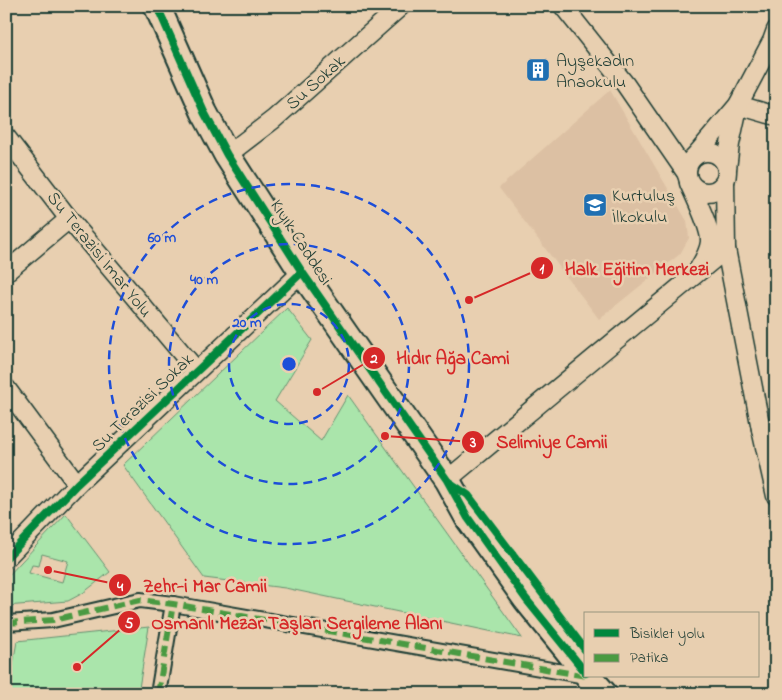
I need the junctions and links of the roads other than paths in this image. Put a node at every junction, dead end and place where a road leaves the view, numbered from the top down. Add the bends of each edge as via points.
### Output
1 (157, 6) edge
2 (170, 6) edge
3 (402, 6) edge
4 (563, 6) edge
5 (775, 38) edge
6 (175, 46) junction
7 (738, 104) junction
8 (776, 116) edge
9 (6, 138) edge
10 (227, 155) junction
11 (695, 156) junction
12 (726, 175) junction
13 (687, 177) junction
14 (70, 219) junction
15 (726, 249) junction
16 (6, 272) edge
17 (302, 272) junction
18 (696, 272) junction
19 (196, 370) junction
20 (6, 388) edge
21 (768, 429) edge
22 (447, 480) junction
23 (77, 484) junction
24 (776, 496) edge
25 (6, 558) edge
26 (173, 604) junction
27 (6, 622) edge
28 (584, 647) edge
29 (584, 672) edge
30 (584, 675) edge
31 (589, 678) edge
32 (609, 678) edge
33 (158, 694) edge
34 (604, 694) edge
35 (622, 694) edge

1 - 6 main road, Kıyık Caddesi
2 - 6 main road, Kıyık Caddesi
3 - 10 street, Su Sokak via 274,119
4 - 13 street via 625,84
5 - 7 street
6 - 10 main road, Kıyık Caddesi
7 - 8 street
7 - 11 street
7 - 12 street
9 - 14 street, Su Terazisi İmar Yolu
10 - 17 main road, Kıyık Caddesi
11 - 12 street via 714,153 720,157
11 - 13 street via 690,161
12 - 13 street via 716,191 709,193 696,190
12 - 15 street
13 - 18 street via 710,233 707,254
14 - 16 street
14 - 19 street, Su Terazisi İmar Yolu
15 - 18 street
15 - 21 street
17 - 19 street, Su Terazisi Sokak
17 - 22 main road, Kıyık Caddesi
18 - 22 street
19 - 23 street, Su Terazisi Sokak
20 - 23 street
21 - 24 street
22 - 28 main road, Kıyık Caddesi via 468,495
22 - 29 main road, Kıyık Caddesi via 468,518
23 - 25 street, Su Terazisi Sokak
26 - 27 street via 140,600 53,620
26 - 30 street
26 - 33 street
31 - 34 main road, Kıyık Caddesi
32 - 35 main road

